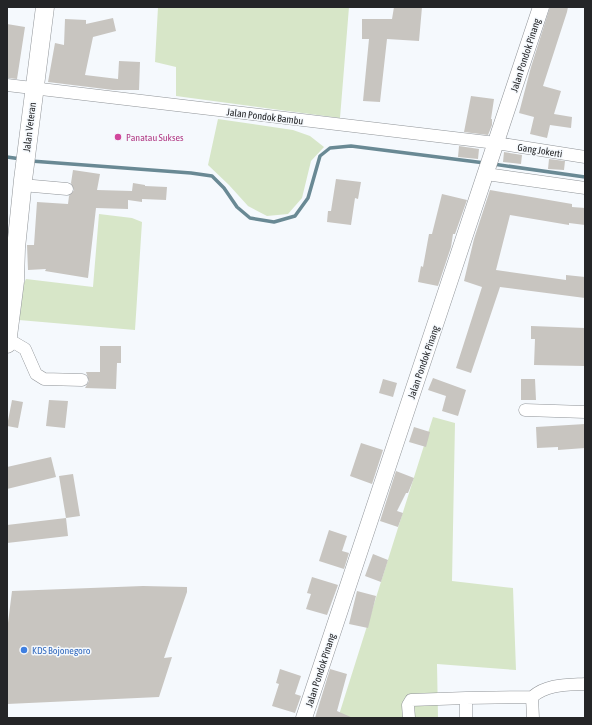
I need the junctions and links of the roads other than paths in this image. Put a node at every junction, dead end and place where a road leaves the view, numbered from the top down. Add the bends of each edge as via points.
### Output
1 (45, 7) edge
2 (542, 7) edge
3 (7, 85) edge
4 (34, 89) junction
5 (494, 149) junction
6 (585, 157) edge
7 (486, 174) junction
8 (23, 182) junction
9 (585, 188) edge
10 (66, 189) dead end
11 (16, 248) junction
12 (7, 270) edge
13 (7, 342) edge
14 (82, 380) dead end
15 (525, 410) dead end
16 (585, 412) edge
17 (585, 684) edge
18 (532, 697) junction
19 (466, 698) junction
20 (304, 718) edge
21 (409, 718) edge
22 (466, 718) edge
23 (533, 718) edge

1 - 4 main road, Jalan Veteran
2 - 5 street, Jalan Pondok Pinang
3 - 4 street, Jalan Pondok Bambu
4 - 5 street, Jalan Pondok Bambu
4 - 8 main road, Jalan Veteran
5 - 6 street, Gang Jokerti
5 - 7 street, Jalan Pondok Pinang
7 - 9 street
7 - 20 street, Jalan Pondok Pinang
8 - 10 street
8 - 11 main road, Jalan Veteran
11 - 12 main road, Jalan Veteran
11 - 13 main road, Jalan Veteran via 15,281
13 - 14 street via 25,349 36,374 44,379
15 - 16 street
17 - 18 street via 557,685
18 - 19 street
18 - 23 street
19 - 21 street via 411,700 408,705
19 - 22 street

